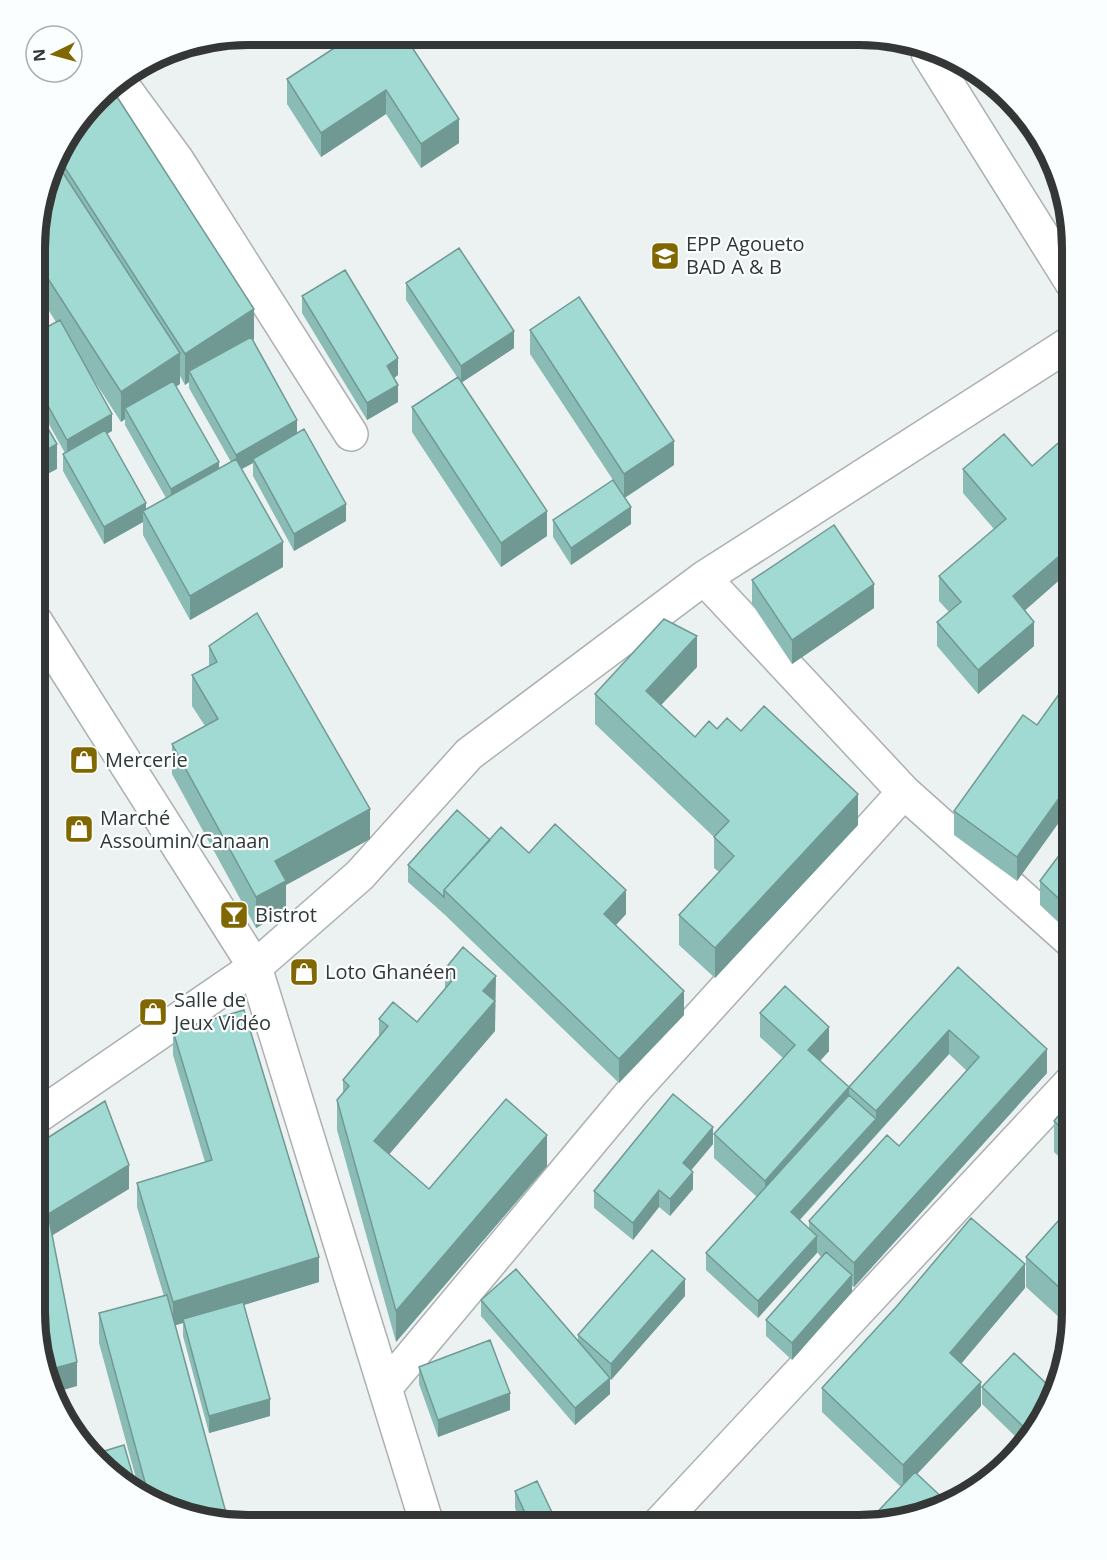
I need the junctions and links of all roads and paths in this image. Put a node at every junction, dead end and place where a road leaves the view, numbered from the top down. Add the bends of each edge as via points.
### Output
1 (932, 59) edge
2 (124, 88) edge
3 (1062, 267) edge
4 (1062, 348) edge
5 (351, 434) dead end
6 (704, 578) junction
7 (45, 636) edge
8 (904, 792) junction
9 (1062, 933) edge
10 (255, 968) junction
11 (1062, 1091) edge
12 (45, 1111) edge
13 (385, 1388) junction
14 (423, 1515) edge
15 (667, 1515) edge

1 - 3 street
2 - 5 street via 177,160
4 - 6 street
6 - 8 street
6 - 10 street via 469,754 360,875
7 - 10 street
8 - 9 street
8 - 13 street via 633,1091
10 - 12 street
10 - 13 street
11 - 15 street
13 - 14 street

